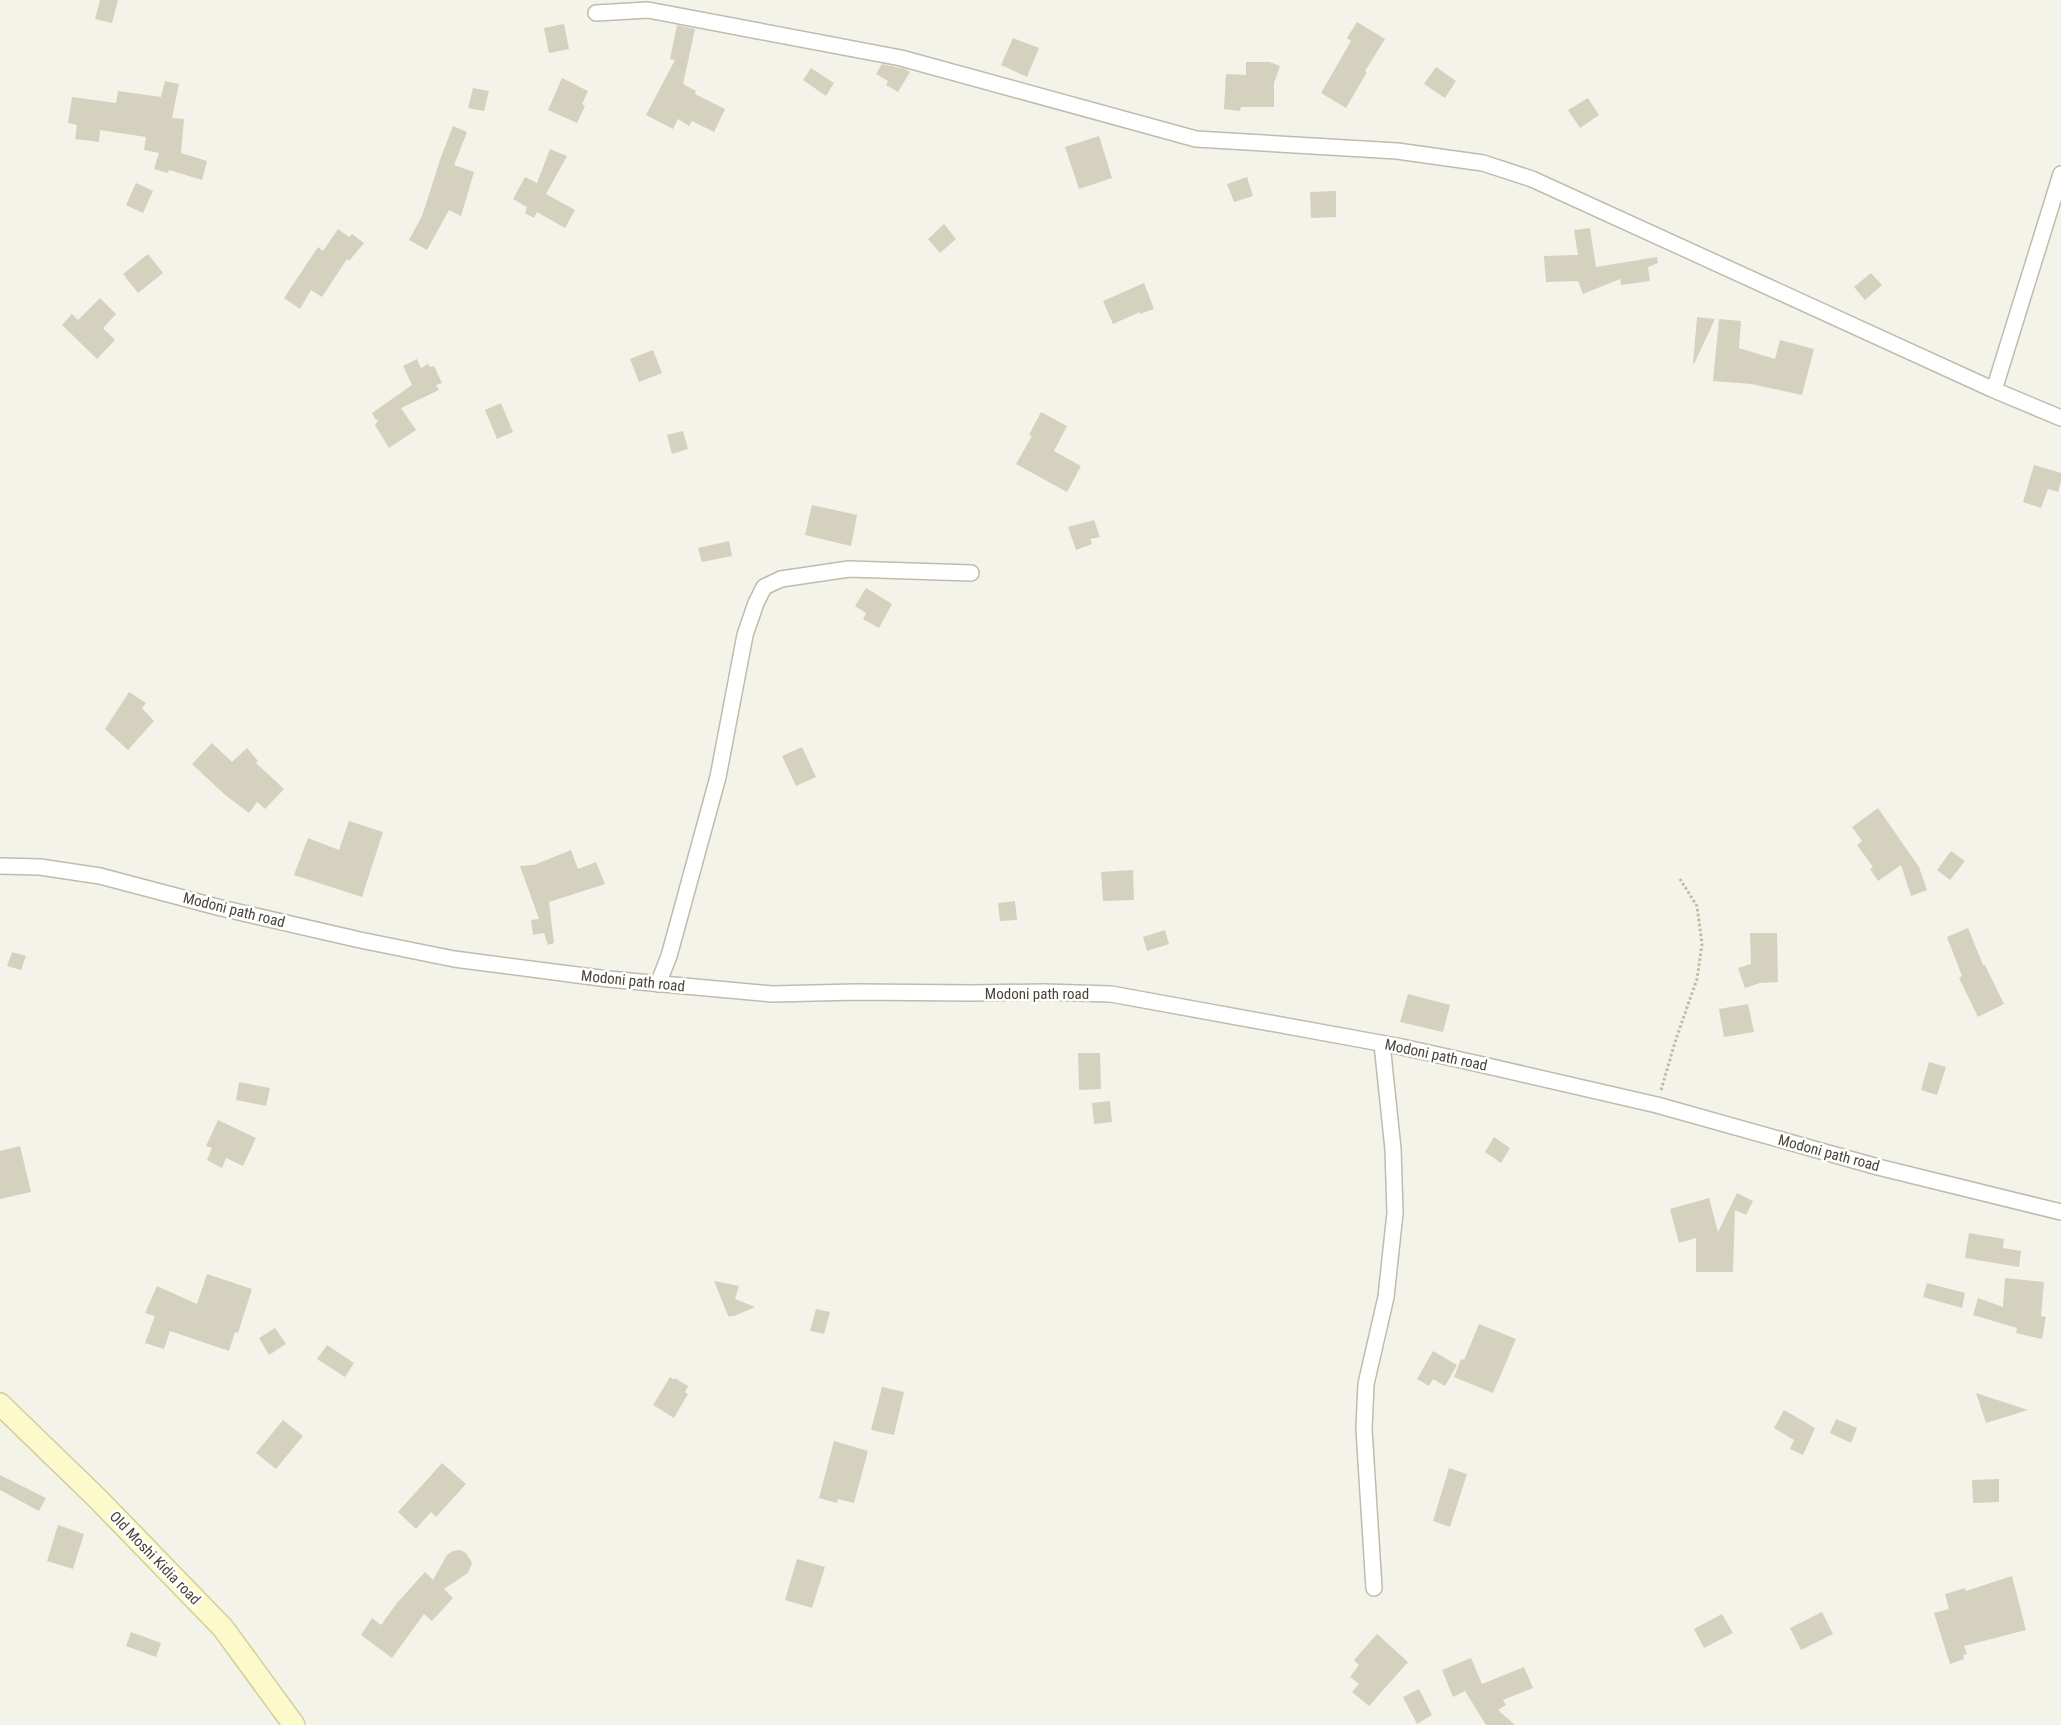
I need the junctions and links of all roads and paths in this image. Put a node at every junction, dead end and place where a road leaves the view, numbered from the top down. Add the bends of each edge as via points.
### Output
1 (596, 13) dead end
2 (2061, 174) edge
3 (1994, 390) junction
4 (2061, 418) edge
5 (971, 573) dead end
6 (0, 866) edge
7 (1680, 879) dead end
8 (658, 984) junction
9 (1382, 1044) junction
10 (1657, 1105) junction
11 (2061, 1212) edge
12 (0, 1404) edge
13 (1374, 1588) dead end
14 (294, 1725) edge

1 - 3 street via 648,10 901,58 1196,139 1397,151 1483,164 1532,179
2 - 3 street
3 - 4 street
5 - 8 street via 848,569 781,579 764,587 745,635 718,777 669,956
6 - 8 street, Modoni path road via 40,867 100,876 221,908 454,959
7 - 10 path via 1697,906 1702,944 1697,979
8 - 9 street, Modoni path road via 772,994 1111,994
9 - 10 street, Modoni path road
9 - 13 street via 1393,1149 1395,1213 1386,1297 1366,1384 1364,1429
10 - 11 street, Modoni path road via 1878,1167
12 - 14 street, Old Moshi Kidia road via 223,1628

